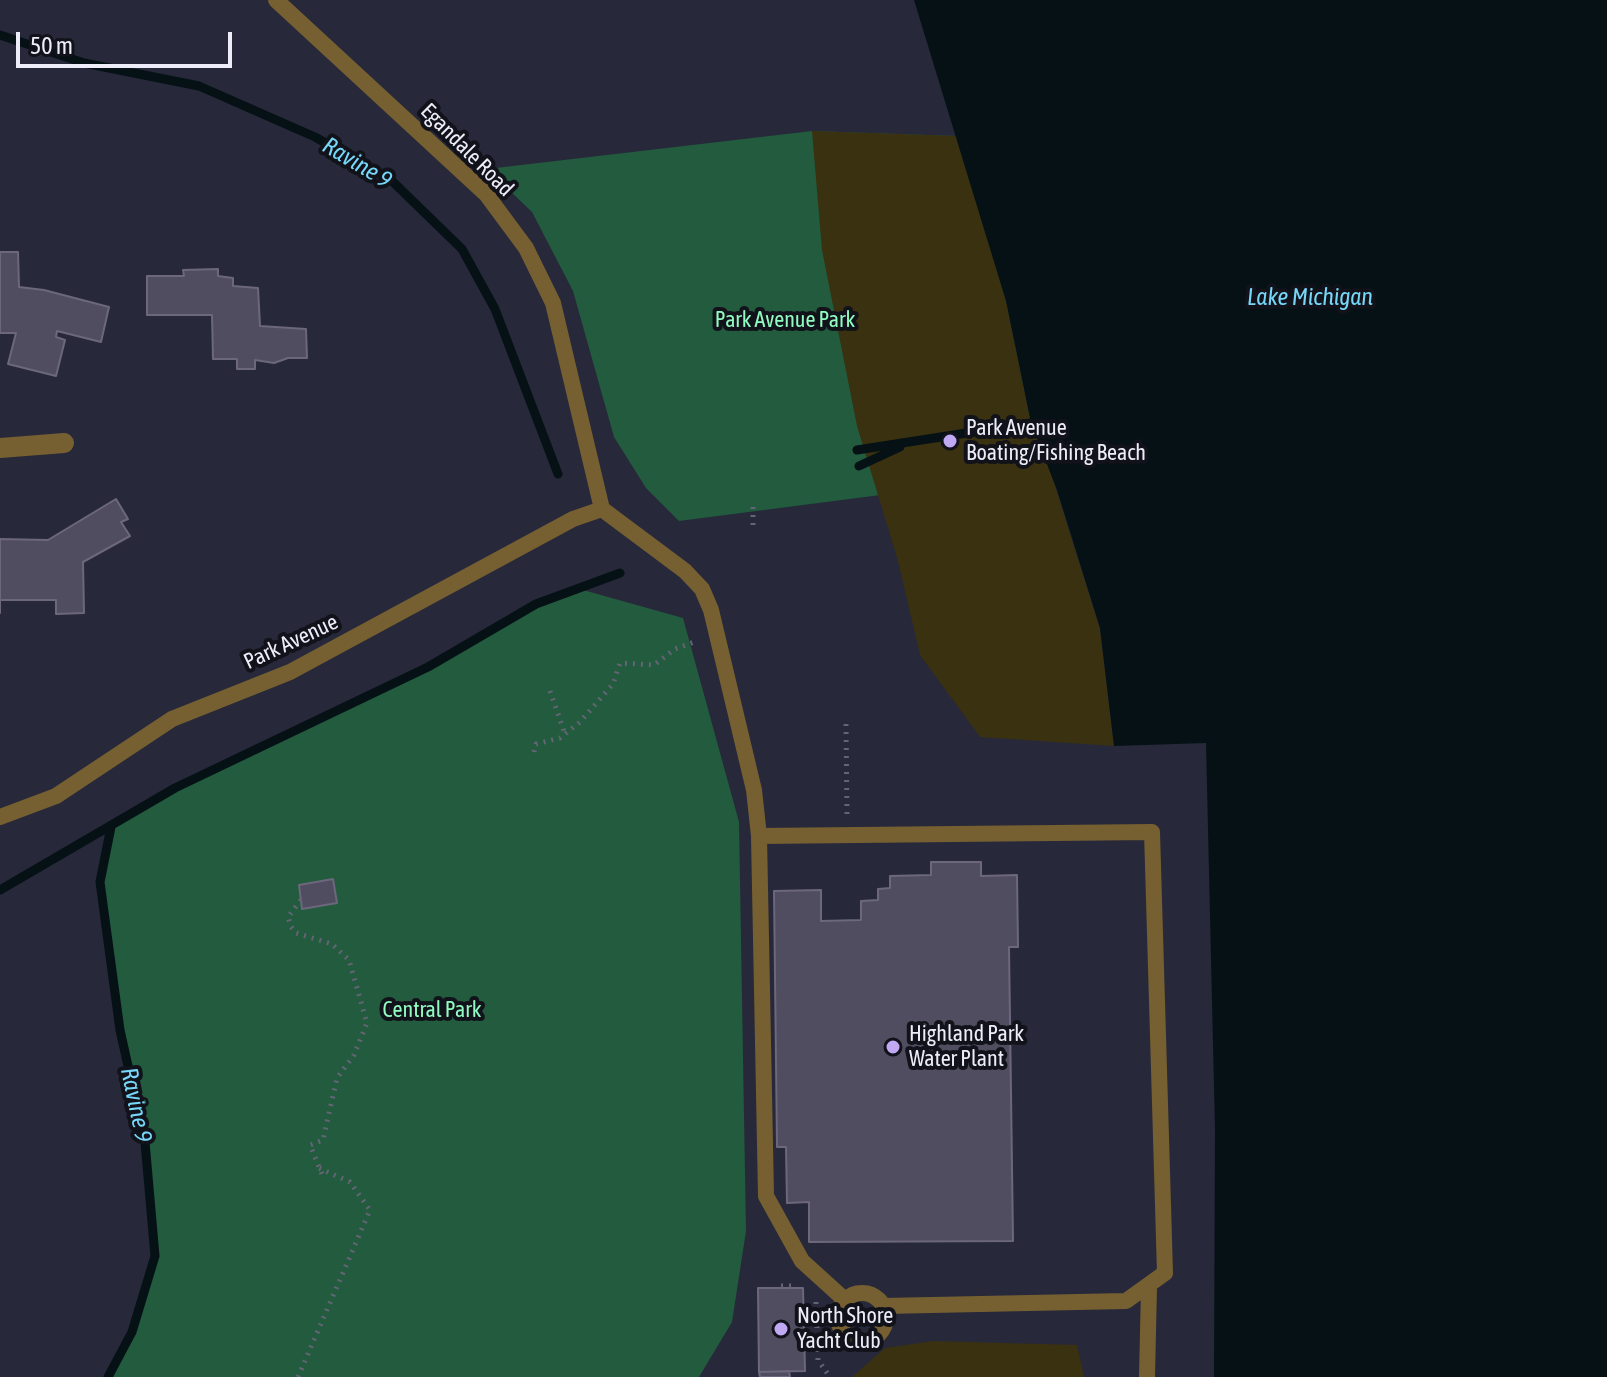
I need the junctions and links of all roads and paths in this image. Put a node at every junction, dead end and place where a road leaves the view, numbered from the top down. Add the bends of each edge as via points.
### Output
1 (276, 0) edge
2 (64, 443) dead end
3 (0, 448) edge
4 (753, 507) dead end
5 (602, 509) junction
6 (753, 531) dead end
7 (701, 639) dead end
8 (550, 691) dead end
9 (846, 724) dead end
10 (565, 734) junction
11 (534, 752) dead end
12 (0, 817) edge
13 (759, 836) junction
14 (847, 836) junction
15 (301, 900) dead end
16 (317, 1167) junction
17 (322, 1174) dead end
18 (781, 1286) dead end
19 (1149, 1287) junction
20 (845, 1300) junction
21 (883, 1306) junction
22 (298, 1377) edge
23 (830, 1377) edge
24 (1147, 1377) edge

1 - 5 lane, Egandale Road via 486,194 526,248 553,303
2 - 3 street
4 - 6 path
5 - 12 lane, Park Avenue via 573,519 290,672 172,719 56,796
5 - 13 lane via 702,589 725,663
7 - 10 path via 654,665 620,663 613,684
8 - 10 path
9 - 14 path
10 - 11 path via 536,744
13 - 14 lane
13 - 20 lane via 766,1196 802,1261
14 - 19 lane via 1152,832 1165,1273
15 - 16 path via 288,917 291,927 332,944 349,960 367,1023 337,1078 323,1140 310,1145
16 - 17 path
16 - 22 path via 350,1182 370,1210
18 - 23 path via 813,1288 818,1360
19 - 21 lane via 1126,1301
19 - 24 lane
20 - 21 lane via 866,1293
20 - 21 lane via 838,1312 841,1328 861,1341 883,1330

